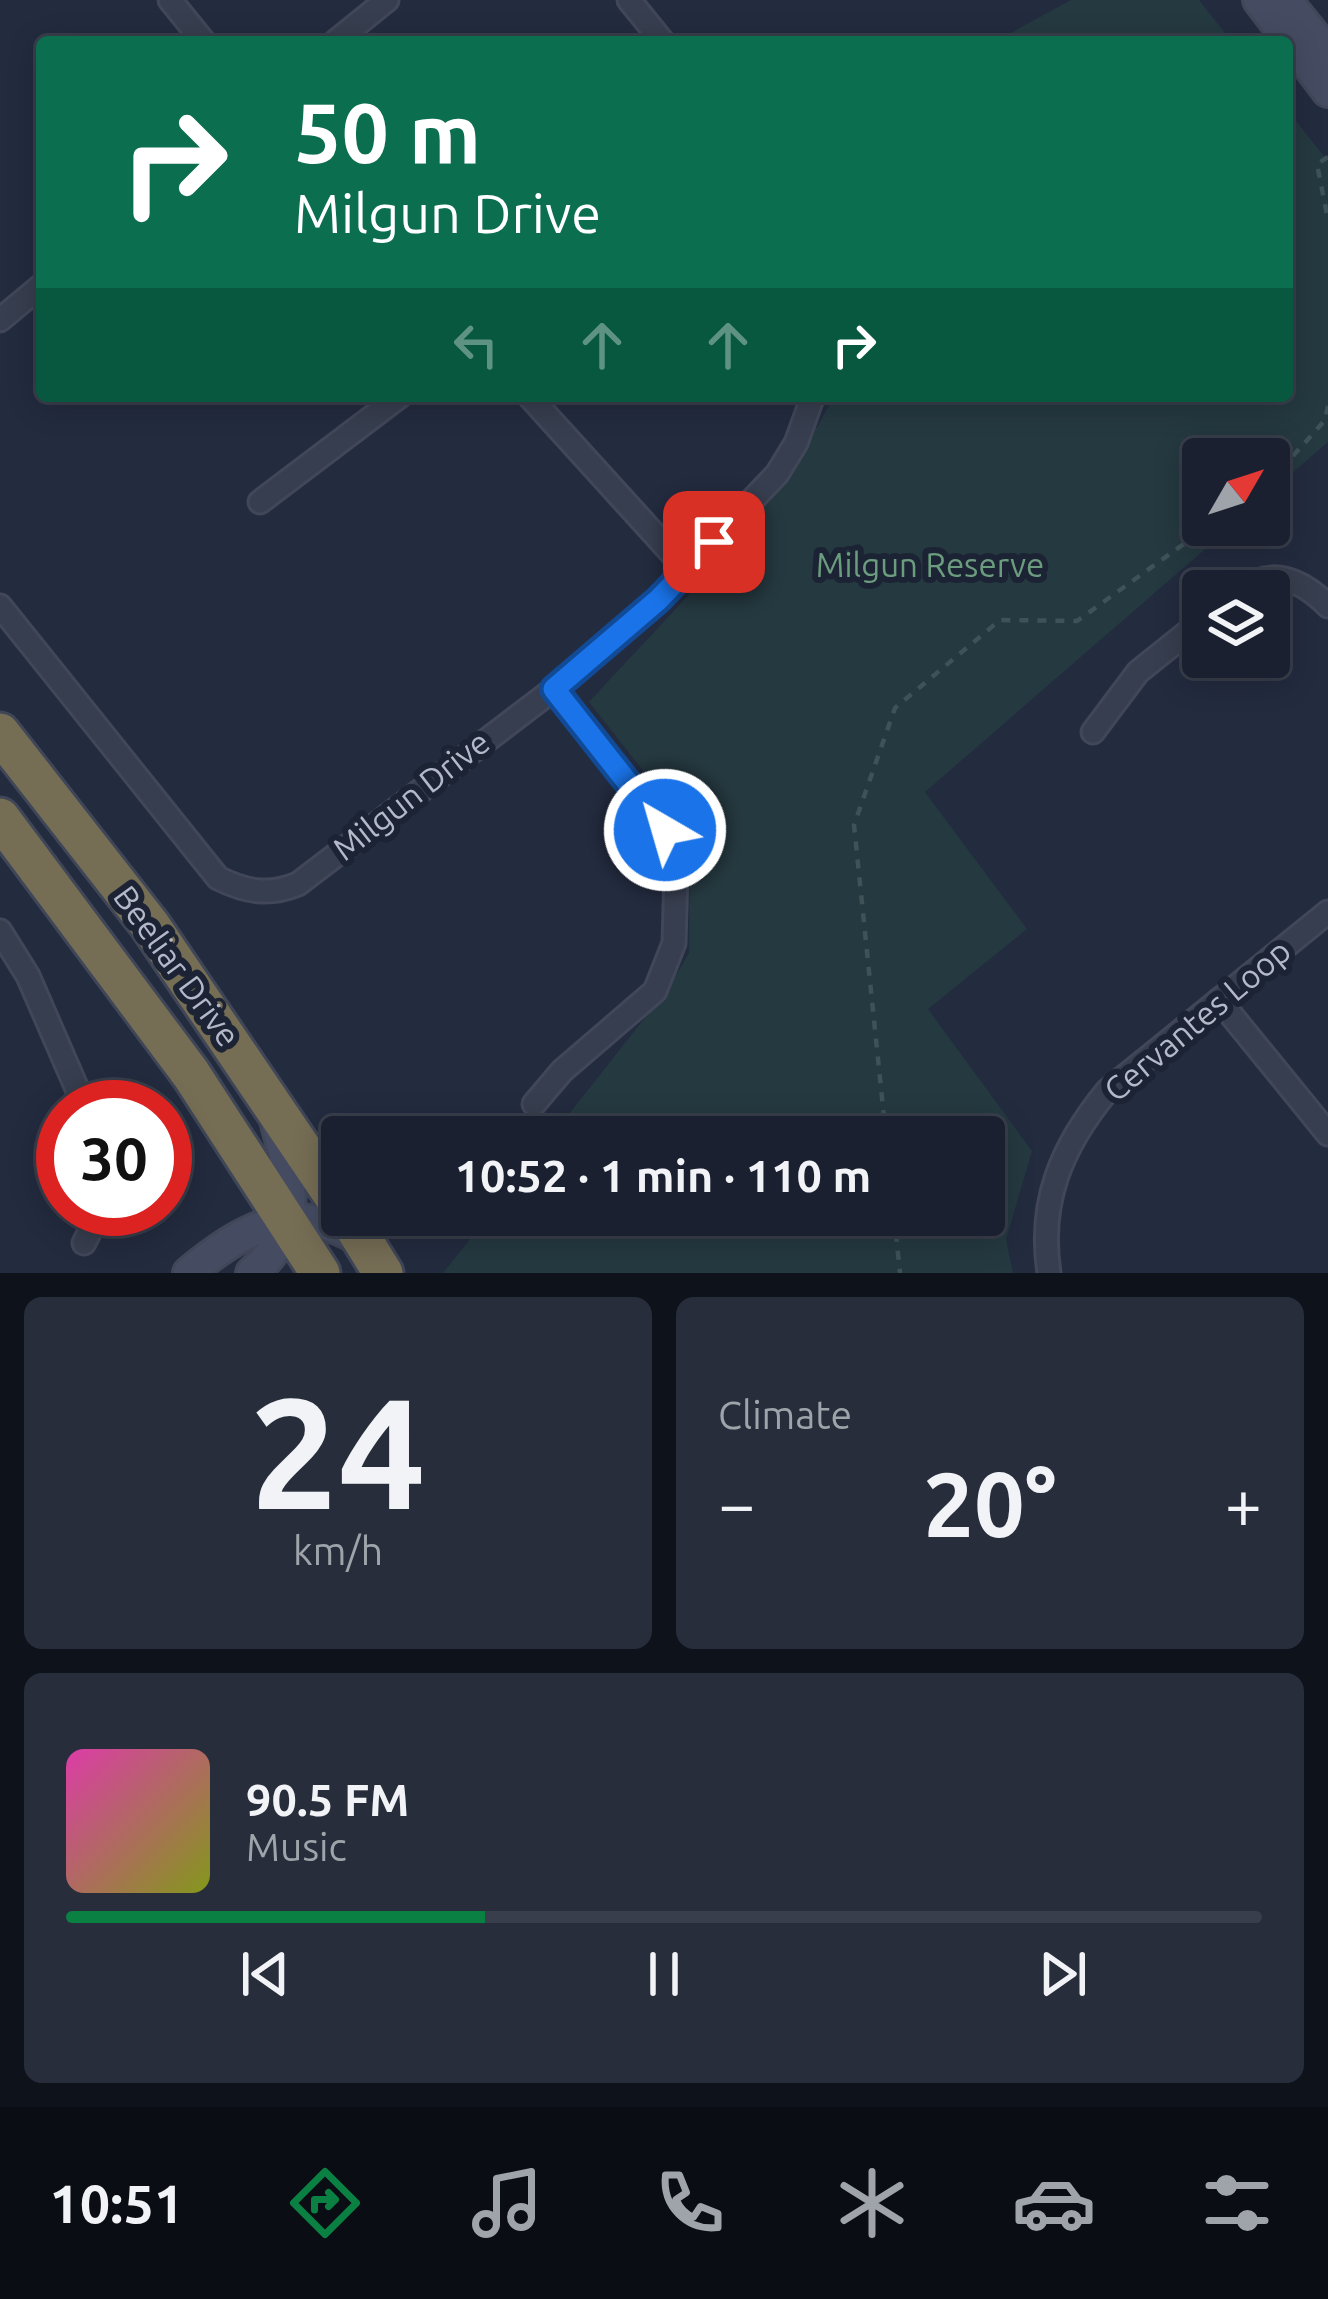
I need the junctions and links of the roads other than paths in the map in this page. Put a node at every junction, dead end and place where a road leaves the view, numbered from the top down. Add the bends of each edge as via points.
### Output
1 (170, 0) edge
2 (387, 0) edge
3 (629, 0) edge
4 (1259, 0) edge
5 (1285, 0) edge
6 (199, 36) edge
7 (342, 36) edge
8 (658, 36) edge
9 (1286, 36) edge
10 (1293, 45) edge
11 (1328, 52) edge
12 (1328, 91) edge
13 (36, 289) edge
14 (0, 320) edge
15 (392, 402) edge
16 (534, 402) edge
17 (811, 402) edge
18 (260, 502) dead end
19 (685, 568) junction
20 (1290, 579) edge
21 (0, 606) edge
22 (1328, 606) edge
23 (1182, 637) edge
24 (554, 689) junction
25 (1093, 731) dead end
26 (0, 733) edge
27 (0, 818) edge
28 (1328, 912) edge
29 (0, 931) edge
30 (1219, 1000) junction
31 (74, 1080) edge
32 (269, 1095) junction
33 (534, 1104) dead end
34 (1328, 1134) edge
35 (321, 1176) edge
36 (287, 1221) junction
37 (321, 1227) edge
38 (88, 1236) edge
39 (84, 1244) dead end
40 (189, 1273) edge
41 (252, 1273) edge
42 (320, 1273) edge
43 (1048, 1273) edge

1 - 6 street
2 - 7 street
3 - 8 street
4 - 9 street
5 - 11 street
10 - 12 street
13 - 14 street
15 - 18 street
16 - 19 street
17 - 19 street, Milgun Drive via 776,474
19 - 24 street, Milgun Drive
20 - 22 street
21 - 24 street, Milgun Drive via 218,878 259,892 298,884
23 - 25 street via 1138,672
24 - 33 street via 665,830 676,873 674,943 655,991
26 - 32 highway, Beeliar Drive
27 - 36 highway, Beeliar Drive via 190,1074
28 - 30 street, Cervantes Loop
29 - 31 street
30 - 34 street
30 - 43 street, Cervantes Loop via 1107,1091 1073,1136 1046,1212
32 - 35 highway, Beeliar Drive
32 - 36 street via 288,1162
36 - 37 street
36 - 40 street via 247,1228
36 - 41 street via 273,1256
36 - 42 highway, Beeliar Drive
38 - 39 street

